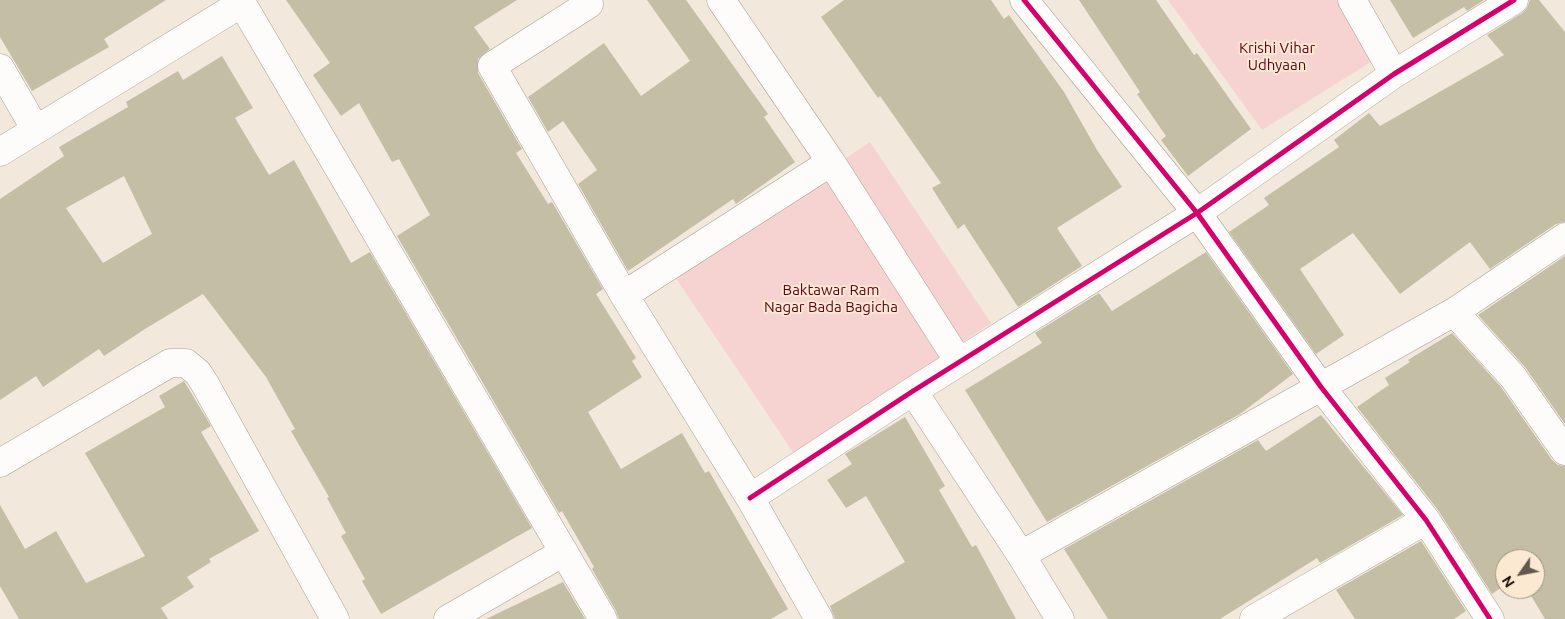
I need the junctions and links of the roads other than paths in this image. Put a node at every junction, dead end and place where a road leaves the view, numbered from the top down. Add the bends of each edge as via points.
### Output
1 (587, 0) edge
2 (721, 0) edge
3 (1024, 0) edge
4 (1352, 0) edge
5 (1514, 0) edge
6 (241, 2) edge
7 (0, 68) edge
8 (1394, 74) junction
9 (36, 130) junction
10 (0, 152) edge
11 (832, 162) junction
12 (1197, 213) junction
13 (1565, 237) edge
14 (624, 295) junction
15 (1454, 312) junction
16 (960, 362) junction
17 (1321, 388) junction
18 (913, 391) junction
19 (1565, 451) edge
20 (0, 463) edge
21 (750, 498) junction
22 (1426, 520) junction
23 (564, 552) junction
24 (1021, 555) junction
25 (813, 617) edge
26 (335, 619) edge
27 (448, 619) edge
28 (603, 619) edge
29 (1060, 619) edge
30 (1254, 619) edge
31 (1490, 619) edge

1 - 14 street via 589,4 492,66
2 - 11 street
3 - 12 street
4 - 8 street
5 - 8 street
6 - 9 street
6 - 23 street
7 - 9 street
8 - 12 street
9 - 10 street
11 - 14 street
11 - 16 street
12 - 16 street
12 - 17 street
13 - 15 street
14 - 21 street
15 - 17 street
15 - 19 street via 1513,377
16 - 18 street
17 - 22 street
17 - 24 street
18 - 21 street
18 - 24 street
20 - 26 street via 170,363 186,363 205,384
21 - 25 street
22 - 30 street
22 - 31 street
23 - 27 street
23 - 28 street
24 - 29 street

